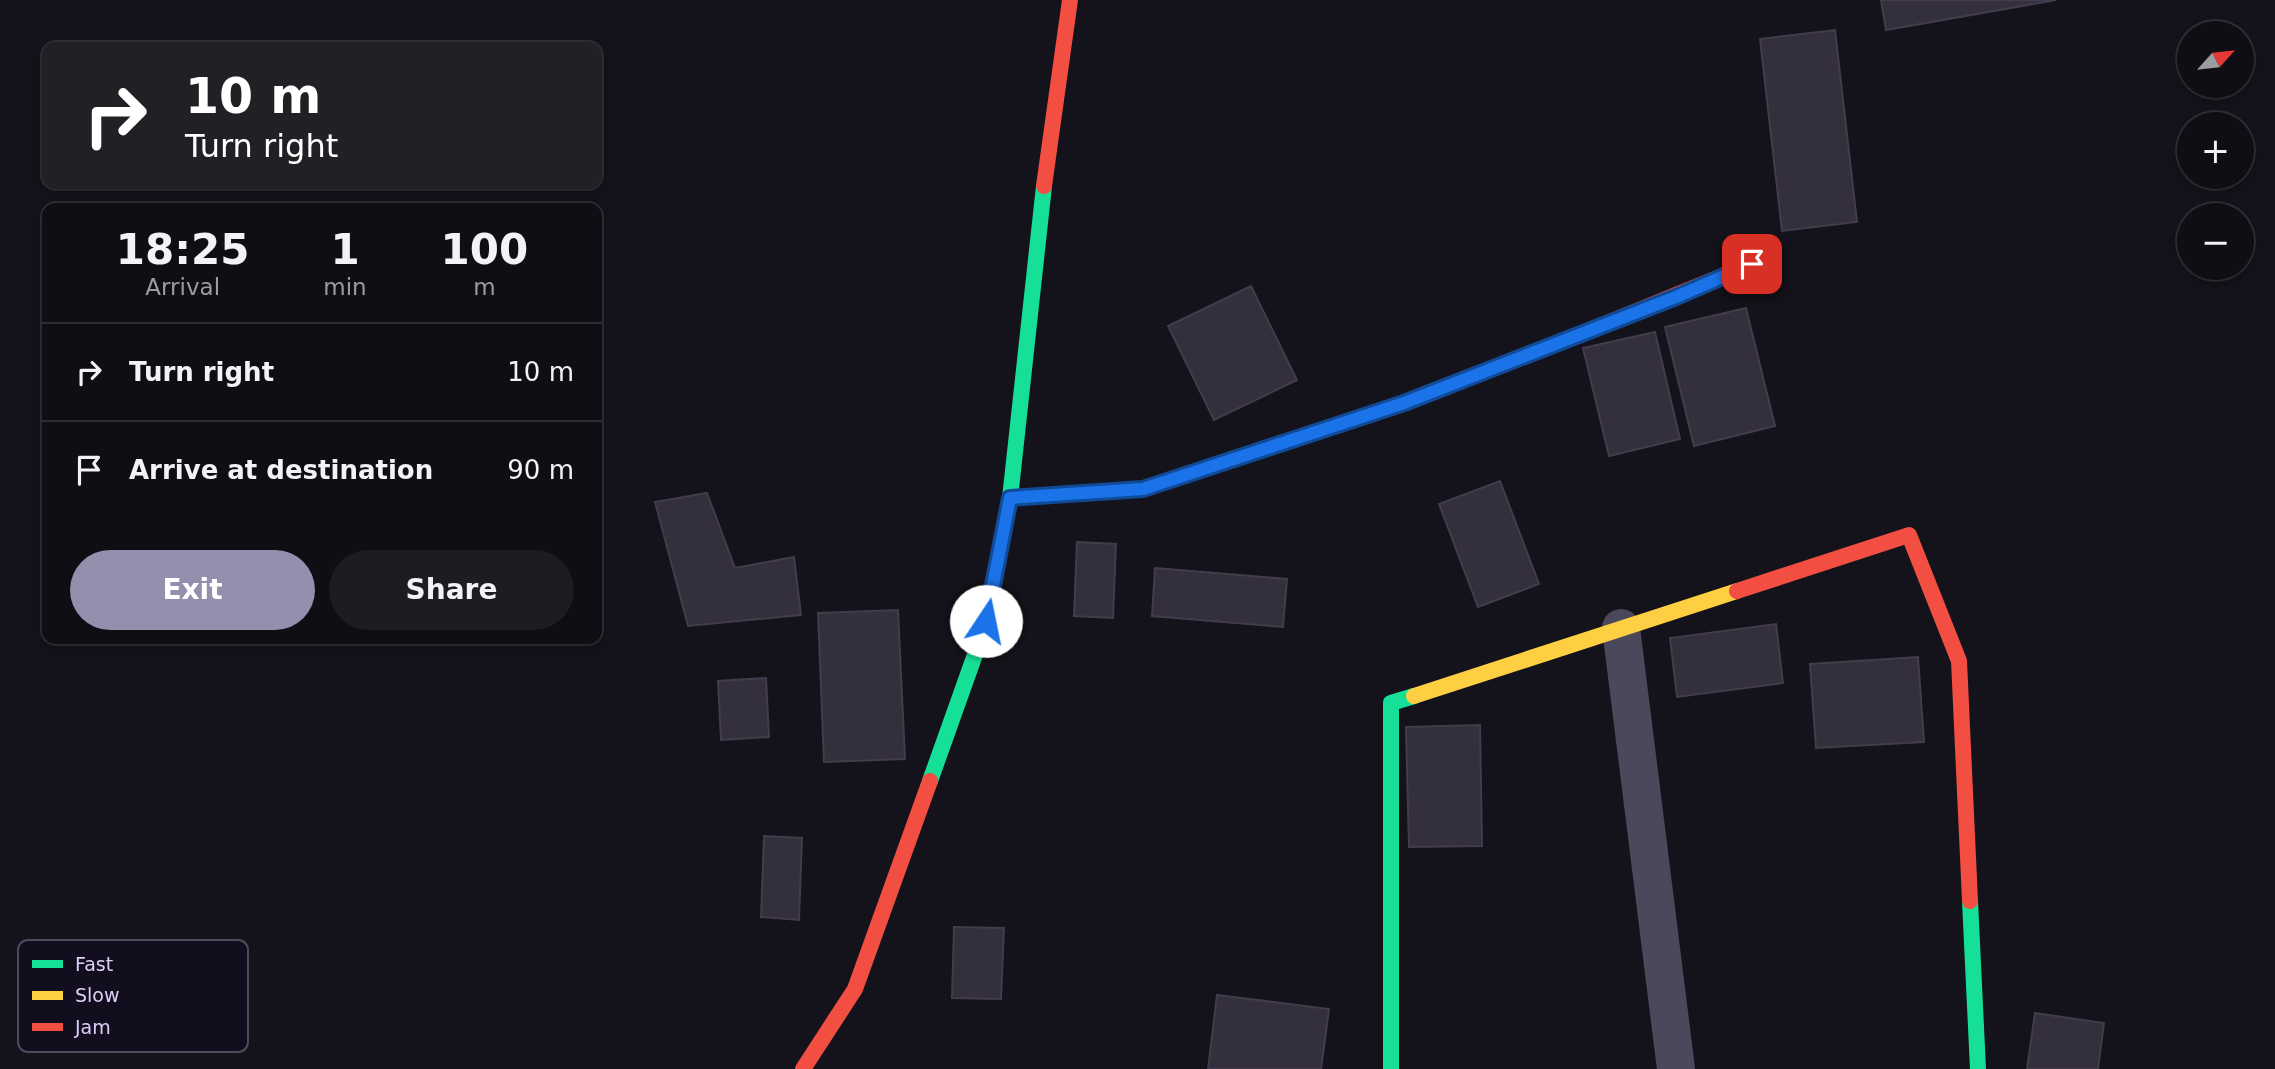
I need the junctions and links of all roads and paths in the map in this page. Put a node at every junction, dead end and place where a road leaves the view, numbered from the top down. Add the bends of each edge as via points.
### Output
1 (1070, 0) edge
2 (1752, 264) dead end
3 (1010, 498) junction
4 (1621, 628) junction
5 (803, 1069) edge
6 (1391, 1069) edge
7 (1676, 1069) edge
8 (1978, 1069) edge

1 - 3 street via 1039,226
2 - 3 street via 1404,403 1143,489
3 - 5 street via 986,621 855,989
4 - 6 street via 1391,703
4 - 7 street
4 - 8 street via 1909,535 1959,661

